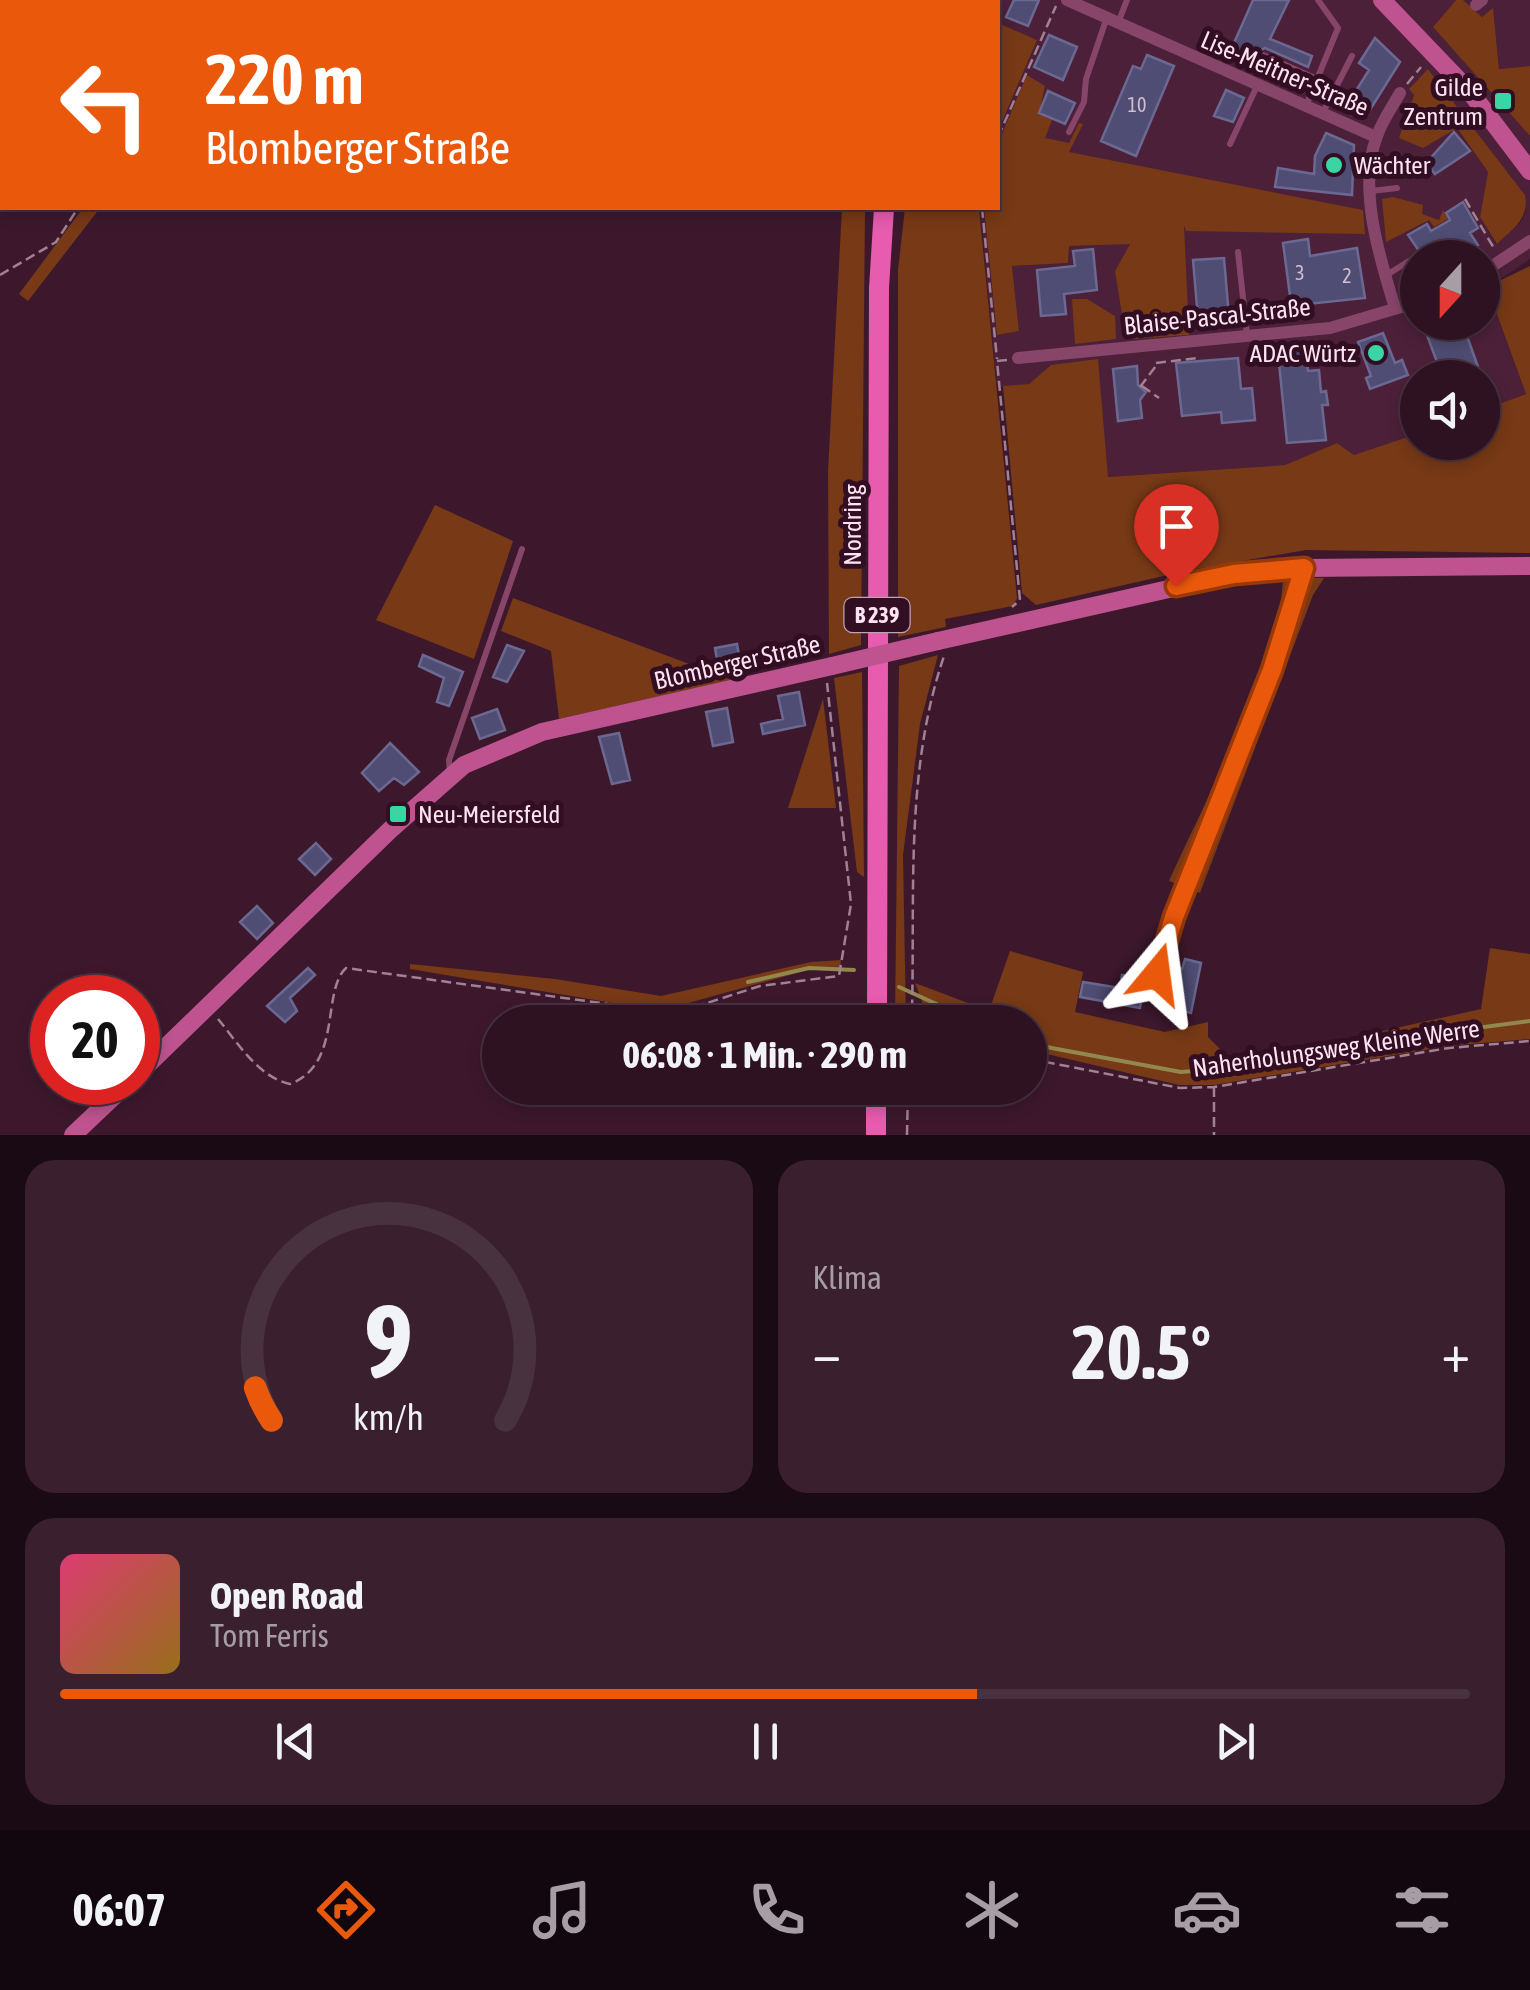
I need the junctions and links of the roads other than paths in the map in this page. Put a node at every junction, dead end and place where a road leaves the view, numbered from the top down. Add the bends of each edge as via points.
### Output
1 (1067, 0) edge
2 (1127, 0) edge
3 (1318, 0) edge
4 (1382, 0) edge
5 (1111, 22) junction
6 (1263, 55) dead end
7 (1352, 56) dead end
8 (1317, 79) junction
9 (1257, 84) junction
10 (1400, 93) road end
11 (1306, 106) junction
12 (1322, 113) junction
13 (1069, 132) dead end
14 (1376, 137) junction
15 (1230, 144) dead end
16 (1530, 172) edge
17 (1396, 188) dead end
18 (1371, 191) junction
19 (884, 210) edge
20 (1530, 241) edge
21 (1238, 252) dead end
22 (1500, 260) edge
23 (1400, 267) edge
24 (1385, 276) junction
25 (1400, 307) edge
26 (1395, 308) junction
27 (1247, 336) junction
28 (1018, 358) road end
29 (522, 549) dead end
30 (1530, 566) edge
31 (1304, 568) junction
32 (450, 776) junction
33 (1157, 974) dead end
34 (876, 1005) edge
35 (160, 1053) edge
36 (105, 1105) edge
37 (876, 1105) edge
38 (73, 1135) edge
39 (876, 1135) edge

1 - 5 street, Lise-Meitner-Straße
2 - 5 lane
3 - 8 lane via 1338,28
4 - 16 main road via 1471,92
5 - 9 street, Lise-Meitner-Straße
5 - 13 lane
6 - 8 lane
7 - 12 lane
8 - 11 lane
9 - 11 street, Lise-Meitner-Straße
9 - 15 lane
10 - 14 street, Lise-Meitner-Straße
11 - 12 street, Lise-Meitner-Straße
12 - 14 street, Lise-Meitner-Straße
14 - 18 street, Lise-Meitner-Straße
17 - 18 lane
18 - 24 street, Lise-Meitner-Straße
19 - 34 main road, Nordring / B 239 via 878,288
20 - 22 street
21 - 27 lane
23 - 24 lane
24 - 26 street, Lise-Meitner-Straße
25 - 26 street, Blaise-Pascal-Straße
26 - 27 street, Blaise-Pascal-Straße via 1330,328
27 - 28 street, Blaise-Pascal-Straße
29 - 32 lane via 449,760
30 - 31 main road, Blomberger Straße
31 - 32 main road, Blomberger Straße, bridge via 1203,579 542,732
31 - 33 lane
32 - 35 main road, Blomberger Straße
36 - 38 main road
37 - 39 main road

